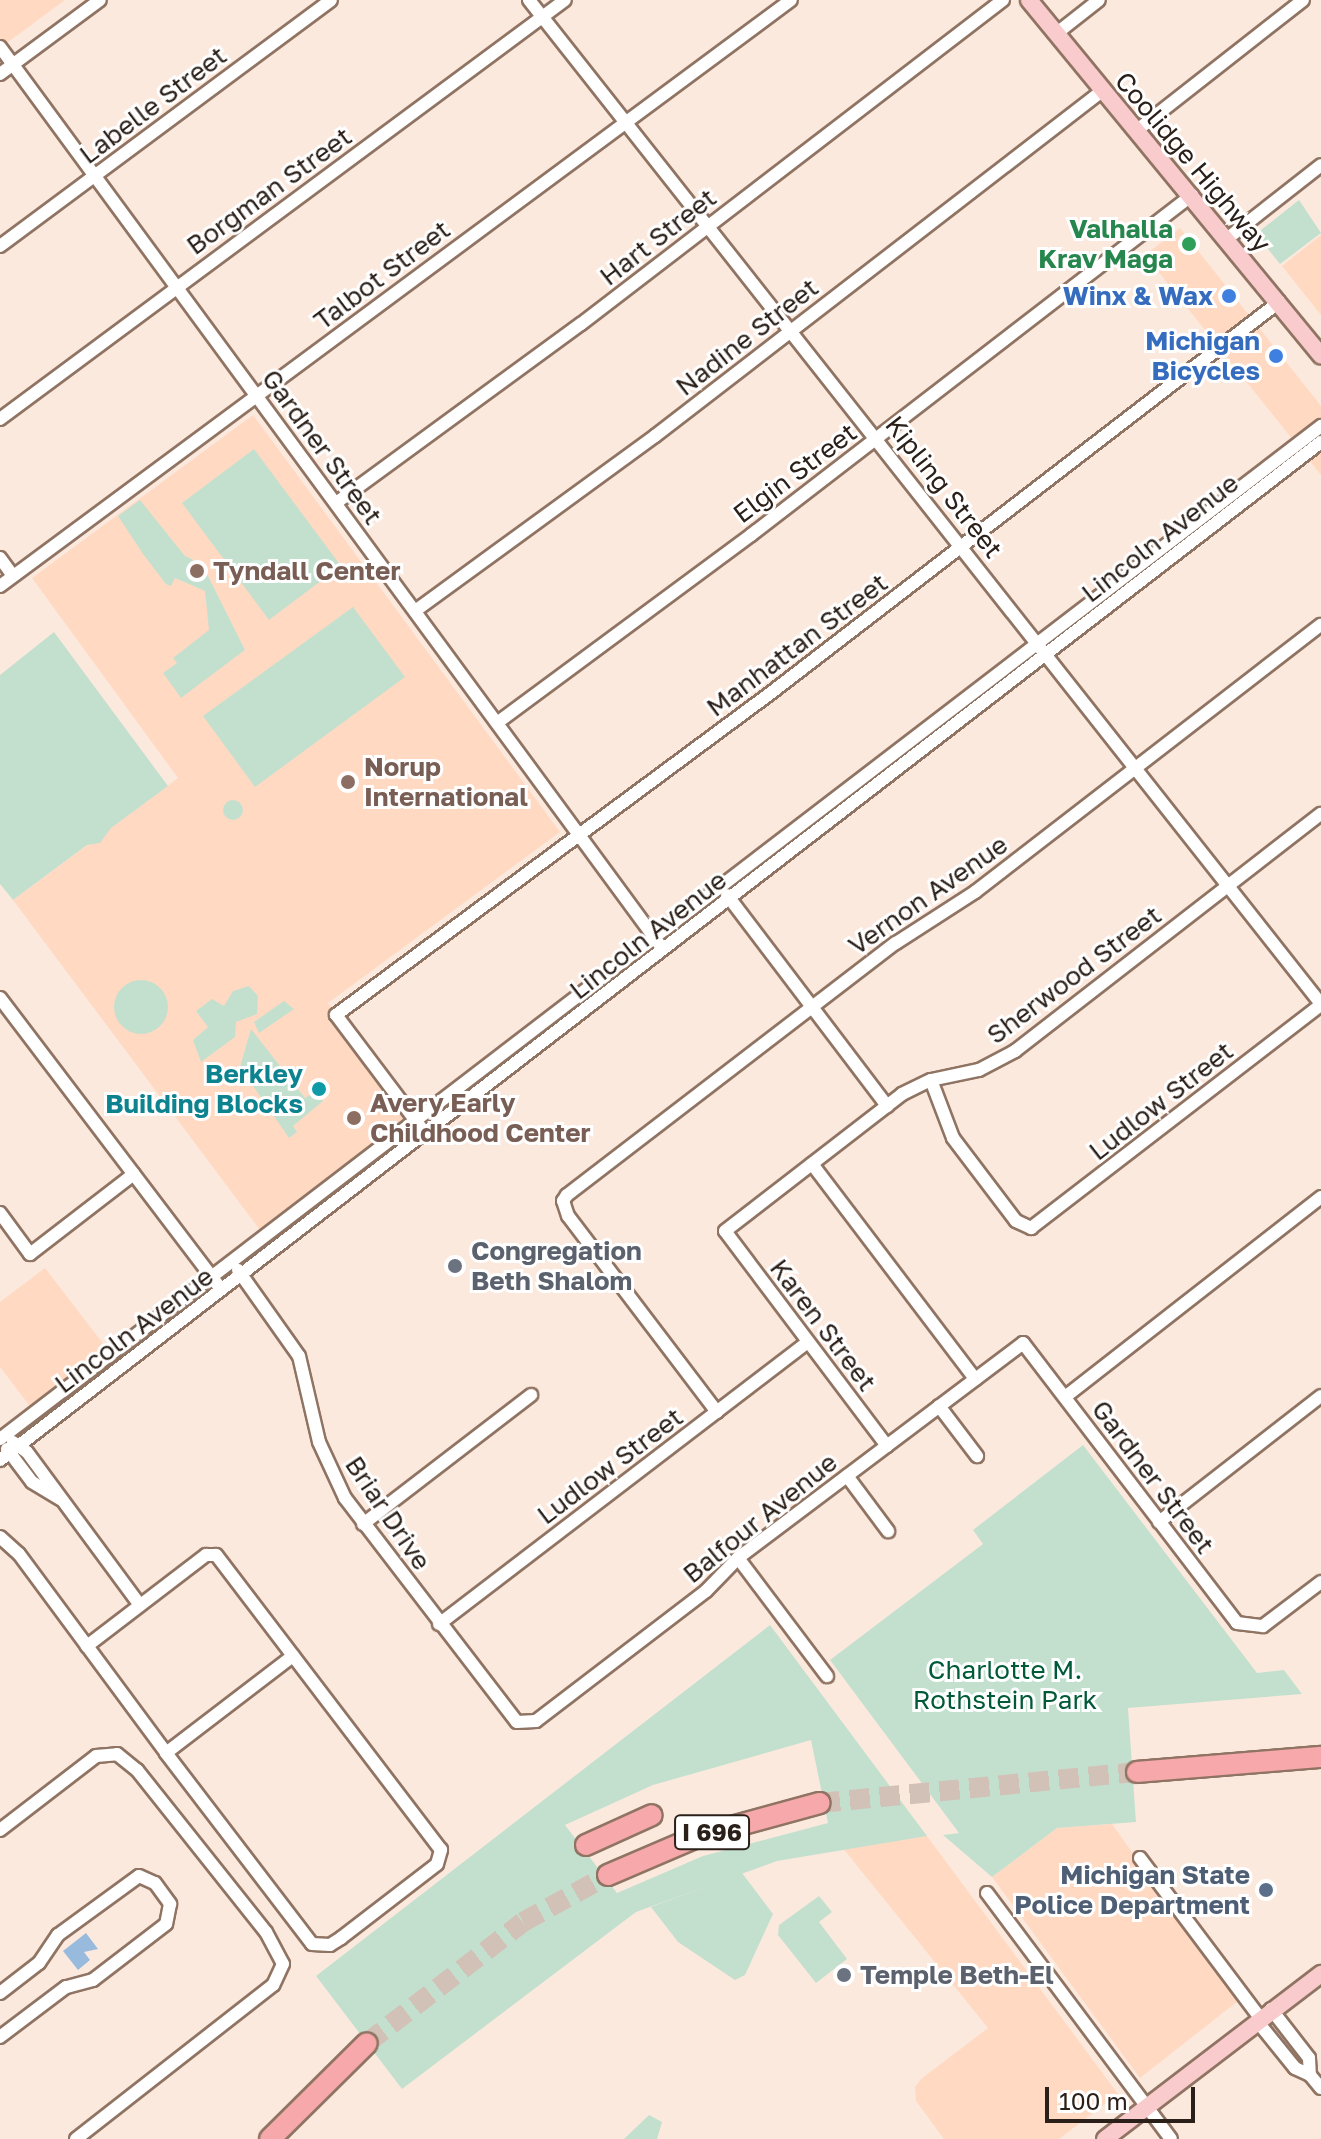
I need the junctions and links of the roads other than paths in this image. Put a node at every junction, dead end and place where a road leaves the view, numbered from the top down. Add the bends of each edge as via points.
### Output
1 (100, 0) edge
2 (331, 0) edge
3 (529, 0) edge
4 (565, 0) edge
5 (791, 0) edge
6 (1003, 0) edge
7 (1029, 0) edge
8 (1099, 0) edge
9 (1303, 0) edge
10 (543, 17) junction
11 (1057, 33) junction
12 (0, 47) edge
13 (13, 65) junction
14 (0, 74) edge
15 (1102, 91) junction
16 (626, 121) junction
17 (1136, 131) junction
18 (1321, 165) edge
19 (94, 176) junction
20 (1192, 195) junction
21 (709, 226) junction
22 (1228, 238) junction
23 (0, 246) edge
24 (177, 287) junction
25 (1279, 302) junction
26 (792, 330) junction
27 (1321, 355) edge
28 (257, 396) junction
29 (0, 419) edge
30 (1321, 426) edge
31 (877, 438) junction
32 (1321, 442) edge
33 (336, 503) junction
34 (963, 546) junction
35 (0, 558) edge
36 (13, 576) junction
37 (0, 586) edge
38 (415, 611) junction
39 (1321, 625) edge
40 (1039, 640) junction
41 (1048, 653) junction
42 (497, 723) junction
43 (1136, 766) junction
44 (1321, 814) edge
45 (580, 835) junction
46 (1229, 885) junction
47 (722, 888) junction
48 (731, 900) junction
49 (655, 938) junction
50 (665, 951) junction
51 (0, 998) edge
52 (1321, 1004) edge
53 (812, 1006) junction
54 (931, 1080) junction
55 (887, 1106) junction
56 (417, 1123) junction
57 (426, 1135) junction
58 (367, 1162) junction
59 (812, 1164) junction
60 (376, 1173) junction
61 (134, 1174) junction
62 (1321, 1197) edge
63 (0, 1213) edge
64 (290, 1220) junction
65 (725, 1231) joint
66 (299, 1232) junction
67 (272, 1234) junction
68 (281, 1246) junction
69 (232, 1263) junction
70 (242, 1276) junction
71 (213, 1278) junction
72 (222, 1290) junction
73 (808, 1342) junction
74 (1023, 1343) joint
75 (975, 1379) junction
76 (531, 1395) dead end
77 (1321, 1396) edge
78 (1065, 1397) junction
79 (939, 1406) junction
80 (717, 1412) junction
81 (0, 1440) edge
82 (21, 1444) junction
83 (887, 1446) junction
84 (5, 1456) edge
85 (977, 1456) dead end
86 (847, 1476) junction
87 (60, 1499) junction
88 (1159, 1522) junction
89 (363, 1524) junction
90 (888, 1531) dead end
91 (0, 1537) edge
92 (738, 1558) junction
93 (1321, 1582) edge
94 (140, 1605) junction
95 (439, 1624) junction
96 (87, 1646) junction
97 (293, 1656) junction
98 (827, 1676) dead end
99 (523, 1724) joint
100 (166, 1753) junction
101 (1321, 1757) edge
102 (1137, 1772) tunnel mouth
103 (820, 1803) tunnel mouth
104 (652, 1815) dead end
105 (0, 1830) edge
106 (586, 1845) dead end
107 (1140, 1858) dead end
108 (608, 1875) tunnel mouth
109 (987, 1893) dead end
110 (1319, 1969) edge
111 (0, 1993) edge
112 (1263, 2016) junction
113 (0, 2037) edge
114 (367, 2043) tunnel mouth
115 (1310, 2075) junction
116 (1321, 2088) edge
117 (1146, 2107) junction
118 (76, 2139) edge
119 (270, 2139) edge
120 (1105, 2139) edge
121 (1171, 2139) edge

1 - 13 street
2 - 19 street, Labelle Street
3 - 10 street, Kipling Street
4 - 10 street, Borgman Street
5 - 16 street, Talbot Street
6 - 21 street, Hart Street
7 - 11 main road, Coolidge Highway
8 - 11 street
9 - 17 street
10 - 16 street, Kipling Street
10 - 24 street, Borgman Street
11 - 15 main road, Coolidge Highway
12 - 13 street, Gardner Street
13 - 14 street
13 - 19 street, Gardner Street
15 - 17 main road, Coolidge Highway
15 - 26 street, Nadine Street
16 - 21 street, Kipling Street
16 - 28 street, Talbot Street
17 - 20 main road, Coolidge Highway
18 - 22 street
19 - 23 street, Labelle Street
19 - 24 street, Gardner Street
20 - 22 main road, Coolidge Highway
20 - 31 street, Elgin Street
21 - 26 street, Kipling Street
21 - 33 street, Hart Street
22 - 25 main road, Coolidge Highway
24 - 28 street, Gardner Street
24 - 29 street, Borgman Street
25 - 27 main road, Coolidge Highway
25 - 34 street, Manhattan Street
26 - 31 street, Kipling Street
26 - 38 street, Nadine Street
28 - 33 street, Gardner Street
28 - 36 street, Talbot Street
30 - 40 street, Lincoln Avenue
31 - 34 street, Kipling Street
31 - 42 street, Elgin Street
32 - 41 street, Lincoln Avenue
33 - 38 street, Gardner Street
34 - 40 street, Kipling Street
34 - 45 street, Manhattan Street
35 - 36 street
36 - 37 street, Talbot Street
38 - 42 street, Gardner Street
39 - 43 street, Vernon Avenue
40 - 41 street, Kipling Street
40 - 47 street, Lincoln Avenue
41 - 43 street, Kipling Street
41 - 48 street, Lincoln Avenue
42 - 45 street, Gardner Street
43 - 46 street, Kipling Street
43 - 53 street, Vernon Avenue via 975,892
44 - 46 street, Sherwood Street
45 - 49 street, Gardner Street
45 - 56 street, Manhattan Street via 336,1015
46 - 52 street, Kipling Street
46 - 54 street, Sherwood Street via 1015,1051 979,1070
47 - 48 street
47 - 49 street, Lincoln Avenue
48 - 50 street, Lincoln Avenue
48 - 53 street
49 - 50 street, Gardner Street
49 - 56 street, Lincoln Avenue
50 - 57 street, Lincoln Avenue
51 - 61 street
52 - 54 street, Ludlow Street via 1037,1224 1025,1228 953,1138
53 - 55 street
53 - 80 street, Vernon Avenue via 563,1201 568,1216
54 - 55 street, Sherwood Street
55 - 59 street, Sherwood Street
56 - 57 street
56 - 58 street, Lincoln Avenue
57 - 60 street, Lincoln Avenue
58 - 60 street
58 - 64 street, Lincoln Avenue
59 - 65 street, Sherwood Street
59 - 75 street
60 - 66 street, Lincoln Avenue
61 - 63 street via 30,1254
61 - 71 street
62 - 78 street
64 - 66 street
64 - 67 street, Lincoln Avenue
65 - 73 street, Karen Street
66 - 68 street, Lincoln Avenue
67 - 68 street
67 - 69 street, Lincoln Avenue
68 - 70 street, Lincoln Avenue
69 - 70 street, Briar Drive
69 - 71 street, Lincoln Avenue
70 - 72 street, Lincoln Avenue
70 - 89 street, Briar Drive via 294,1345 319,1442
71 - 72 street
71 - 81 street, Lincoln Avenue
72 - 82 street, Lincoln Avenue
73 - 80 street, Ludlow Street
73 - 83 street, Karen Street
74 - 75 street, Balfour Avenue
74 - 78 street, Gardner Street
75 - 79 street, Balfour Avenue
76 - 89 street
77 - 88 street
78 - 88 street, Gardner Street
79 - 83 street, Balfour Avenue
79 - 85 street
80 - 95 street, Ludlow Street
81 - 82 street
81 - 84 street
82 - 84 street, Lincoln Avenue
82 - 87 street
83 - 86 street, Balfour Avenue
84 - 87 street
86 - 90 street
86 - 92 street, Balfour Avenue
87 - 94 street
88 - 93 street, Gardner Street via 1233,1618 1254,1629
89 - 95 street, Briar Drive
91 - 96 street
92 - 98 street
92 - 99 street, Balfour Avenue via 706,1591 536,1721
94 - 96 street
94 - 97 street via 206,1555 216,1555
95 - 99 street, Briar Drive via 509,1715
96 - 100 street
97 - 100 street
97 - 100 street via 441,1850 437,1864 382,1907 330,1945 312,1944
101 - 102 highway
103 - 108 highway, I 696 via 713,1831
104 - 106 highway, I 696
105 - 118 street via 96,1756 117,1754 140,1774 256,1920 283,1964 273,1985
107 - 112 street
109 - 117 street
110 - 112 main road
111 - 113 street via 39,1963 58,1935 139,1876 155,1883 170,1904 166,1924 93,1980 66,1987
112 - 115 street via 1295,2068
112 - 115 street via 1309,2058
112 - 117 main road
114 - 119 highway
115 - 116 street
117 - 120 main road
117 - 121 street

